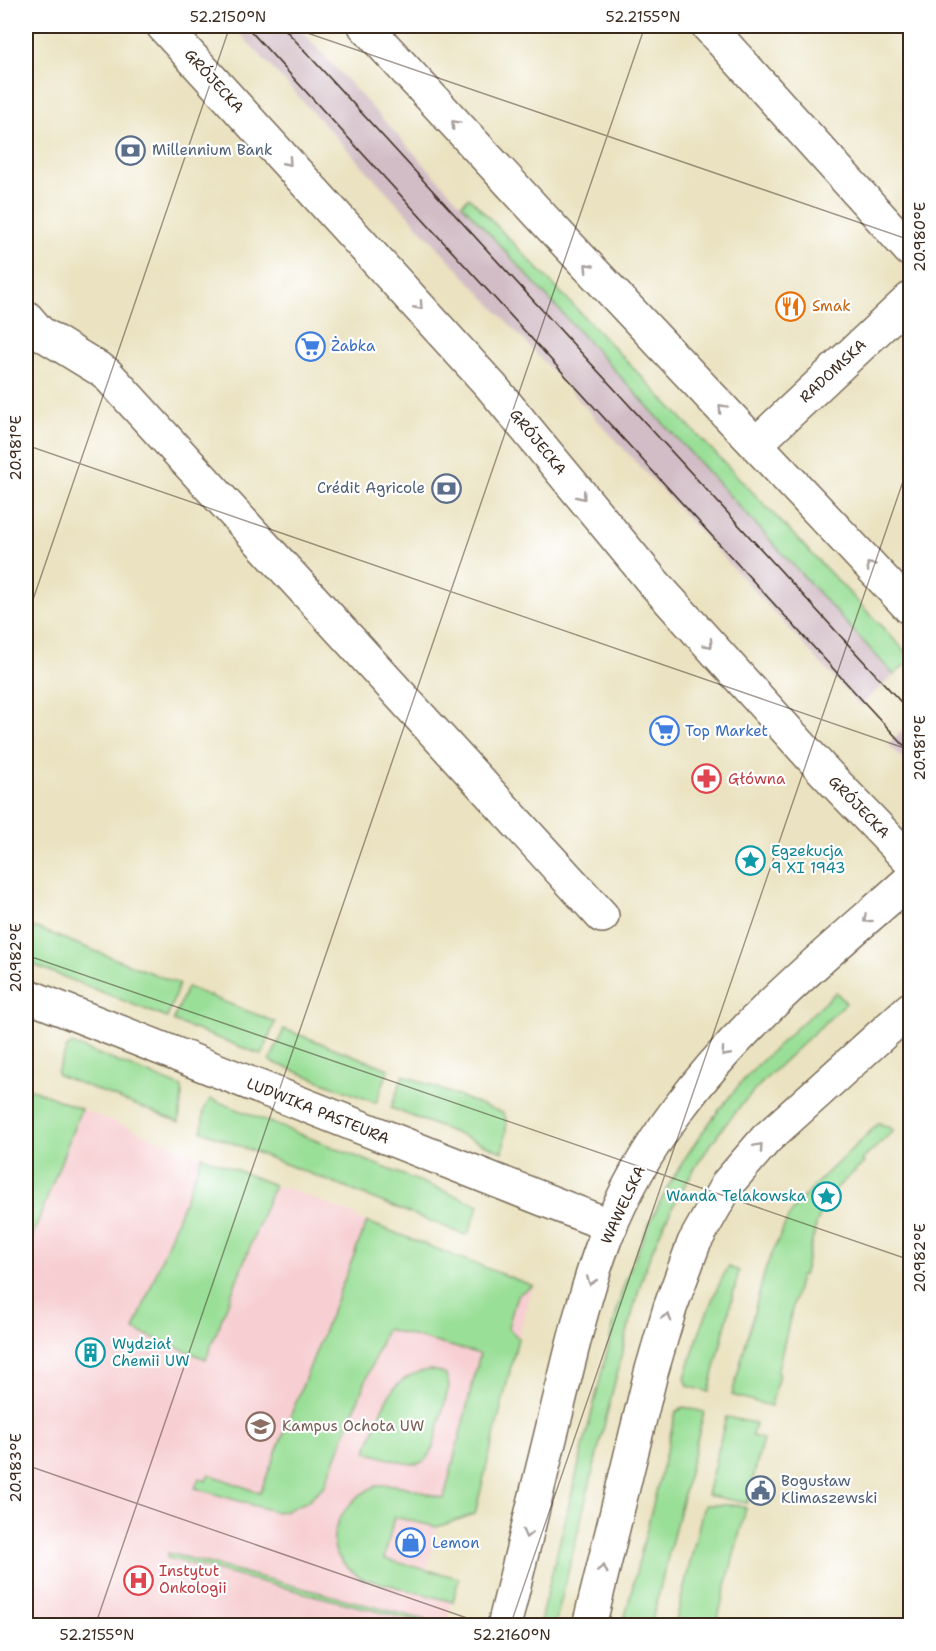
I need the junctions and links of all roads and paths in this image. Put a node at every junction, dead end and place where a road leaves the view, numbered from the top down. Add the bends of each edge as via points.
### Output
1 (163, 26) edge
2 (365, 26) edge
3 (708, 26) edge
4 (910, 250) edge
5 (910, 299) edge
6 (26, 317) edge
7 (756, 444) junction
8 (910, 608) edge
9 (910, 861) edge
10 (910, 880) edge
11 (602, 916) dead end
12 (26, 995) edge
13 (910, 1009) edge
14 (611, 1226) junction
15 (504, 1626) edge
16 (589, 1626) edge

1 -> 9 main road, GRÓJECKA via 491,386 653,582
7 -> 2 main road
3 - 4 main road
5 - 7 main road, RADOMSKA
6 - 11 main road via 39,332 106,373
8 -> 7 main road
10 -> 14 main road, WAWELSKA via 785,992 704,1076 654,1144
12 - 14 main road, LUDWIKA PASTEURA
16 -> 13 main road via 651,1373 694,1243 728,1183 766,1140
14 -> 15 main road, WAWELSKA via 588,1290

